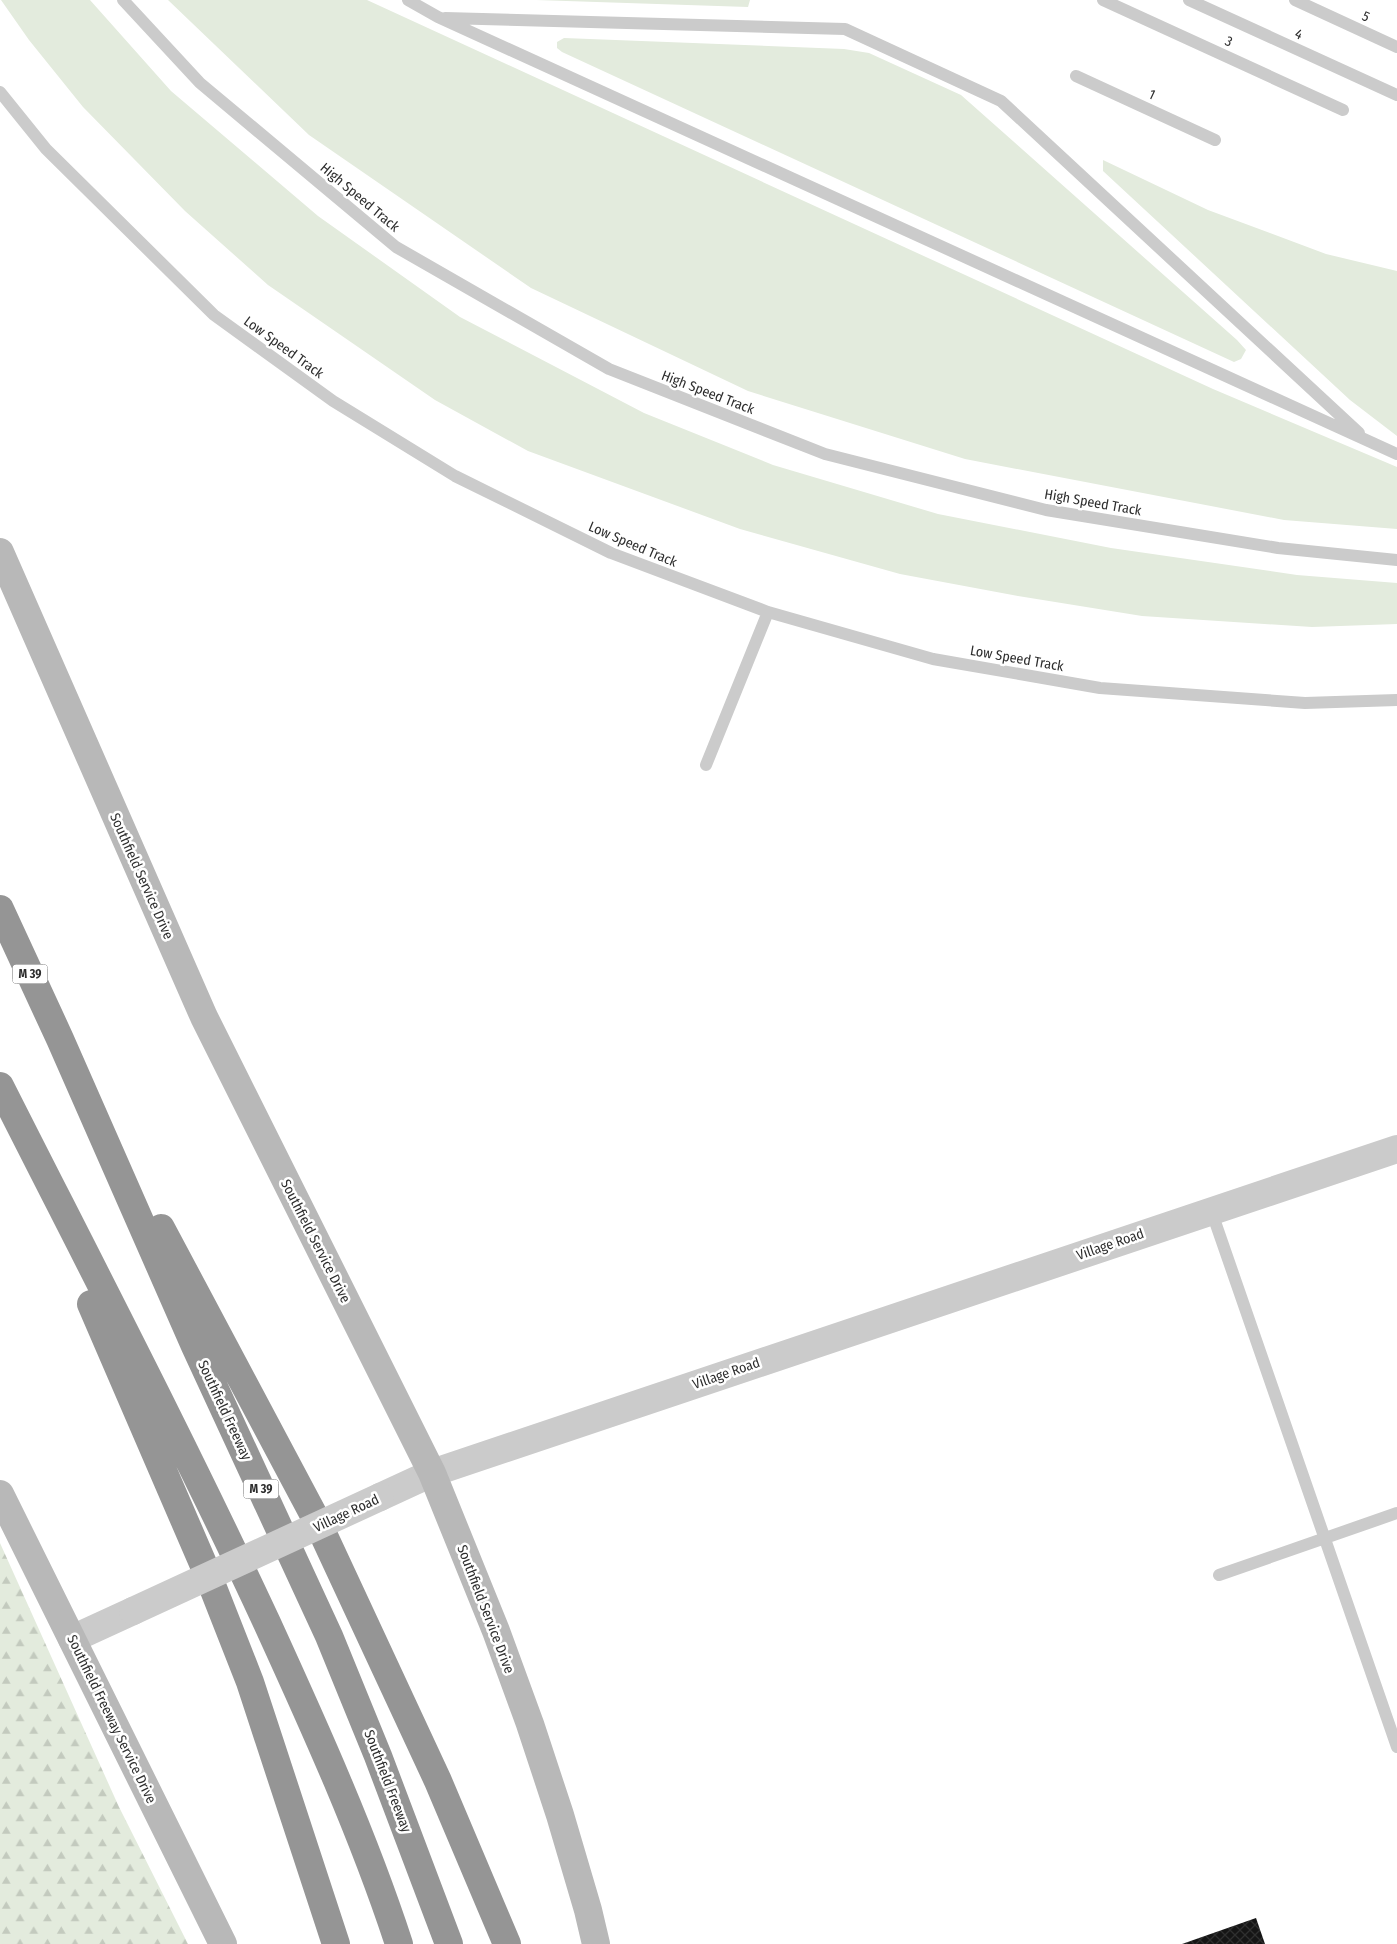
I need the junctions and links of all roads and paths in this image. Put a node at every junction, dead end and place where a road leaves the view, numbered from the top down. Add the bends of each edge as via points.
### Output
1 (123, 0) edge
2 (408, 0) edge
3 (1103, 0) edge
4 (1189, 0) edge
5 (1294, 0) edge
6 (438, 17) junction
7 (1397, 47) edge
8 (1076, 76) dead end
9 (0, 92) edge
10 (1397, 95) edge
11 (1343, 110) dead end
12 (1215, 140) dead end
13 (1367, 440) junction
14 (1397, 454) edge
15 (0, 552) edge
16 (1397, 560) edge
17 (768, 612) junction
18 (1397, 700) edge
19 (706, 765) dead end
20 (0, 910) edge
21 (60, 1039) junction
22 (0, 1086) edge
23 (0, 1092) edge
24 (1397, 1149) edge
25 (1211, 1210) junction
26 (432, 1473) junction
27 (0, 1494) edge
28 (1397, 1512) edge
29 (1325, 1538) junction
30 (1219, 1575) dead end
31 (72, 1639) junction
32 (1397, 1746) edge
33 (223, 1944) edge
34 (336, 1944) edge
35 (399, 1944) edge
36 (449, 1944) edge
37 (507, 1944) edge
38 (596, 1944) edge

1 - 16 lane, High Speed Track via 200,83 396,247 609,369 825,454 1046,510 1278,548
2 - 6 lane
3 - 11 lane, 3
4 - 10 lane, 4
5 - 7 lane, 5
6 - 13 lane
6 - 13 lane via 845,29 1001,100
8 - 12 lane, 1
9 - 17 lane, Low Speed Track via 46,149 214,315 333,401 455,476 610,554
13 - 14 lane
15 - 26 main road, Southfield Service Drive via 204,1017
17 - 18 lane, Low Speed Track via 933,659 1100,688 1304,702
17 - 19 lane
20 - 21 highway, Southfield Freeway / M 39
21 - 36 highway, Southfield Freeway / M 39 via 195,1346 329,1636
21 - 37 highway via 318,1523 438,1781
22 - 35 highway via 222,1526 337,1782
23 - 34 highway via 215,1593 250,1682
24 - 25 street, Village Road
25 - 26 street, Village Road
25 - 29 lane
26 - 31 street, Village Road, bridge
26 - 38 main road, Southfield Service Drive via 530,1724 566,1834
27 - 31 main road, Southfield Freeway Service Drive
28 - 29 lane
29 - 30 lane
29 - 32 lane
31 - 33 main road, Southfield Freeway Service Drive

